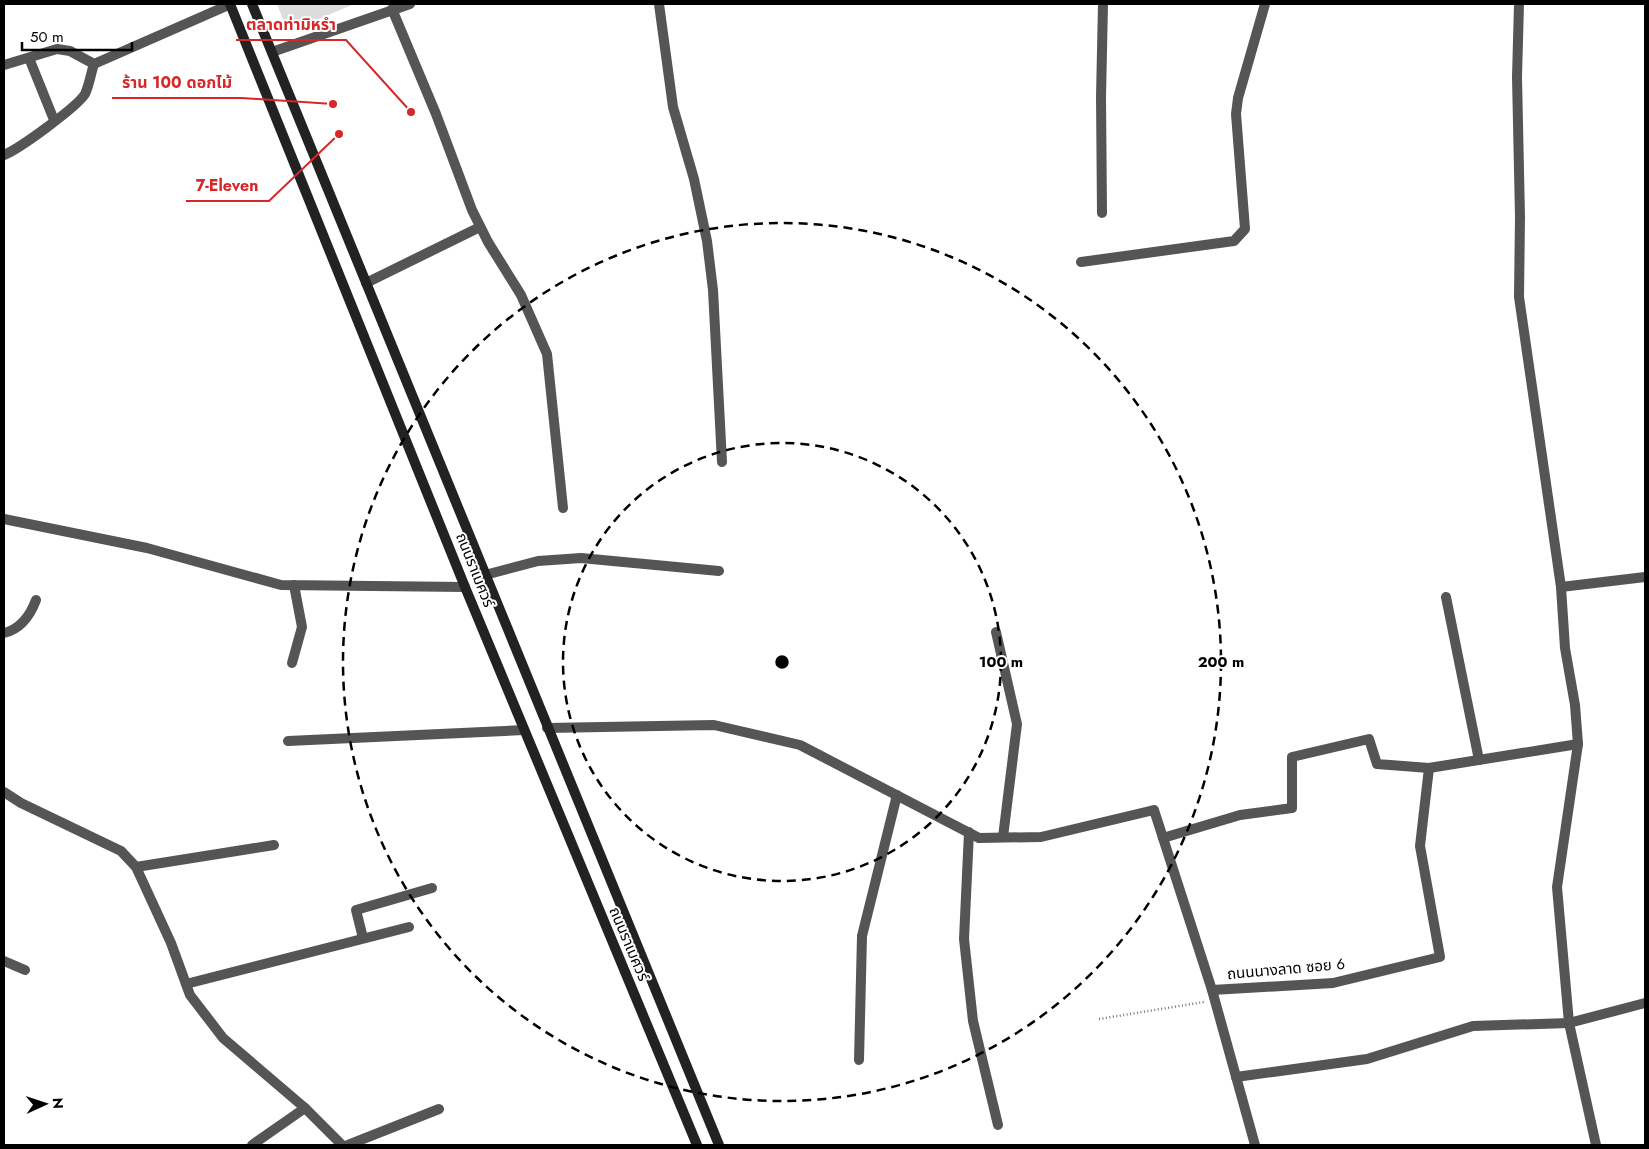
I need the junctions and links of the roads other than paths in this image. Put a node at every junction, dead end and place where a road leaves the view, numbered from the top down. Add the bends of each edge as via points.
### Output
1 (230, 4) edge
2 (252, 4) edge
3 (410, 4) edge
4 (658, 4) edge
5 (1103, 4) edge
6 (1265, 4) edge
7 (1519, 4) edge
8 (392, 9) junction
9 (272, 52) junction
10 (28, 58) junction
11 (4, 64) edge
12 (94, 64) junction
13 (54, 120) junction
14 (4, 155) edge
15 (1102, 213) dead end
16 (480, 227) junction
17 (1081, 262) dead end
18 (366, 283) junction
19 (722, 462) dead end
20 (564, 508) dead end
21 (4, 520) edge
22 (718, 571) dead end
23 (485, 575) junction
24 (1645, 577) edge
25 (294, 585) junction
26 (465, 587) junction
27 (1561, 587) junction
28 (1446, 597) dead end
29 (36, 600) dead end
30 (996, 632) dead end
31 (4, 633) edge
32 (292, 663) dead end
33 (547, 728) junction
34 (524, 730) junction
35 (288, 741) dead end
36 (1578, 744) junction
37 (1479, 760) junction
38 (1429, 768) junction
39 (4, 792) edge
40 (897, 795) junction
41 (969, 832) junction
42 (1002, 837) junction
43 (1163, 838) junction
44 (274, 845) dead end
45 (136, 868) junction
46 (432, 888) dead end
47 (409, 926) dead end
48 (363, 938) junction
49 (4, 961) edge
50 (25, 970) dead end
51 (186, 984) junction
52 (1214, 995) junction
53 (1645, 1003) edge
54 (1569, 1023) junction
55 (859, 1060) dead end
56 (1236, 1076) junction
57 (305, 1108) junction
58 (439, 1109) dead end
59 (998, 1125) dead end
60 (252, 1145) edge
61 (342, 1145) edge
62 (348, 1145) edge
63 (697, 1145) edge
64 (719, 1145) edge
65 (1255, 1145) edge
66 (1596, 1145) edge

1 - 12 street
1 - 26 main road, ถนนราเมศวร์
2 - 9 main road, ถนนราเมศวร์
3 - 8 street
4 - 19 street via 673,107 694,179 707,241 713,290
5 - 15 street
6 - 17 street via 1236,114 1245,229 1234,241
7 - 27 street via 1516,77 1519,297
8 - 9 street
8 - 16 street
9 - 18 main road, ถนนราเมศวร์
10 - 11 street
10 - 12 street via 57,49 70,51
10 - 13 street
12 - 13 street via 85,94
13 - 14 street via 30,140
16 - 18 street
16 - 20 street via 521,295 547,354
18 - 23 main road, ถนนราเมศวร์
21 - 25 street via 147,548 281,585
22 - 23 street via 581,558 538,560
23 - 33 main road, ถนนราเมศวร์
24 - 27 street
25 - 26 street
25 - 32 street via 302,627
26 - 34 main road, ถนนราเมศวร์
27 - 36 street via 1565,648
28 - 37 street
29 - 31 street via 29,616 12,631
30 - 42 street via 1017,724
33 - 40 street via 714,725 800,745
33 - 64 main road, ถนนราเมศวร์
34 - 35 street
34 - 63 main road, ถนนราเมศวร์
36 - 37 street
36 - 54 street via 1556,888
37 - 38 street
38 - 43 street via 1377,764 1369,739 1292,757 1292,808 1240,815
38 - 52 street, ถนนนางลาด ซอย 6 via 1420,846 1440,957 1333,983
39 - 45 street via 21,804 121,851
40 - 41 street
40 - 55 street via 862,936
41 - 42 street via 980,838
41 - 59 street via 964,939 973,1021
42 - 43 street via 1041,837 1154,810
43 - 52 street
44 - 45 street
45 - 51 street
46 - 48 street via 356,910
47 - 48 street
48 - 51 street
49 - 50 street
51 - 57 street via 223,1038
52 - 56 street
53 - 54 street
54 - 56 street via 1473,1026 1367,1059
54 - 66 street
56 - 65 street
57 - 60 street
57 - 61 street
58 - 62 street

